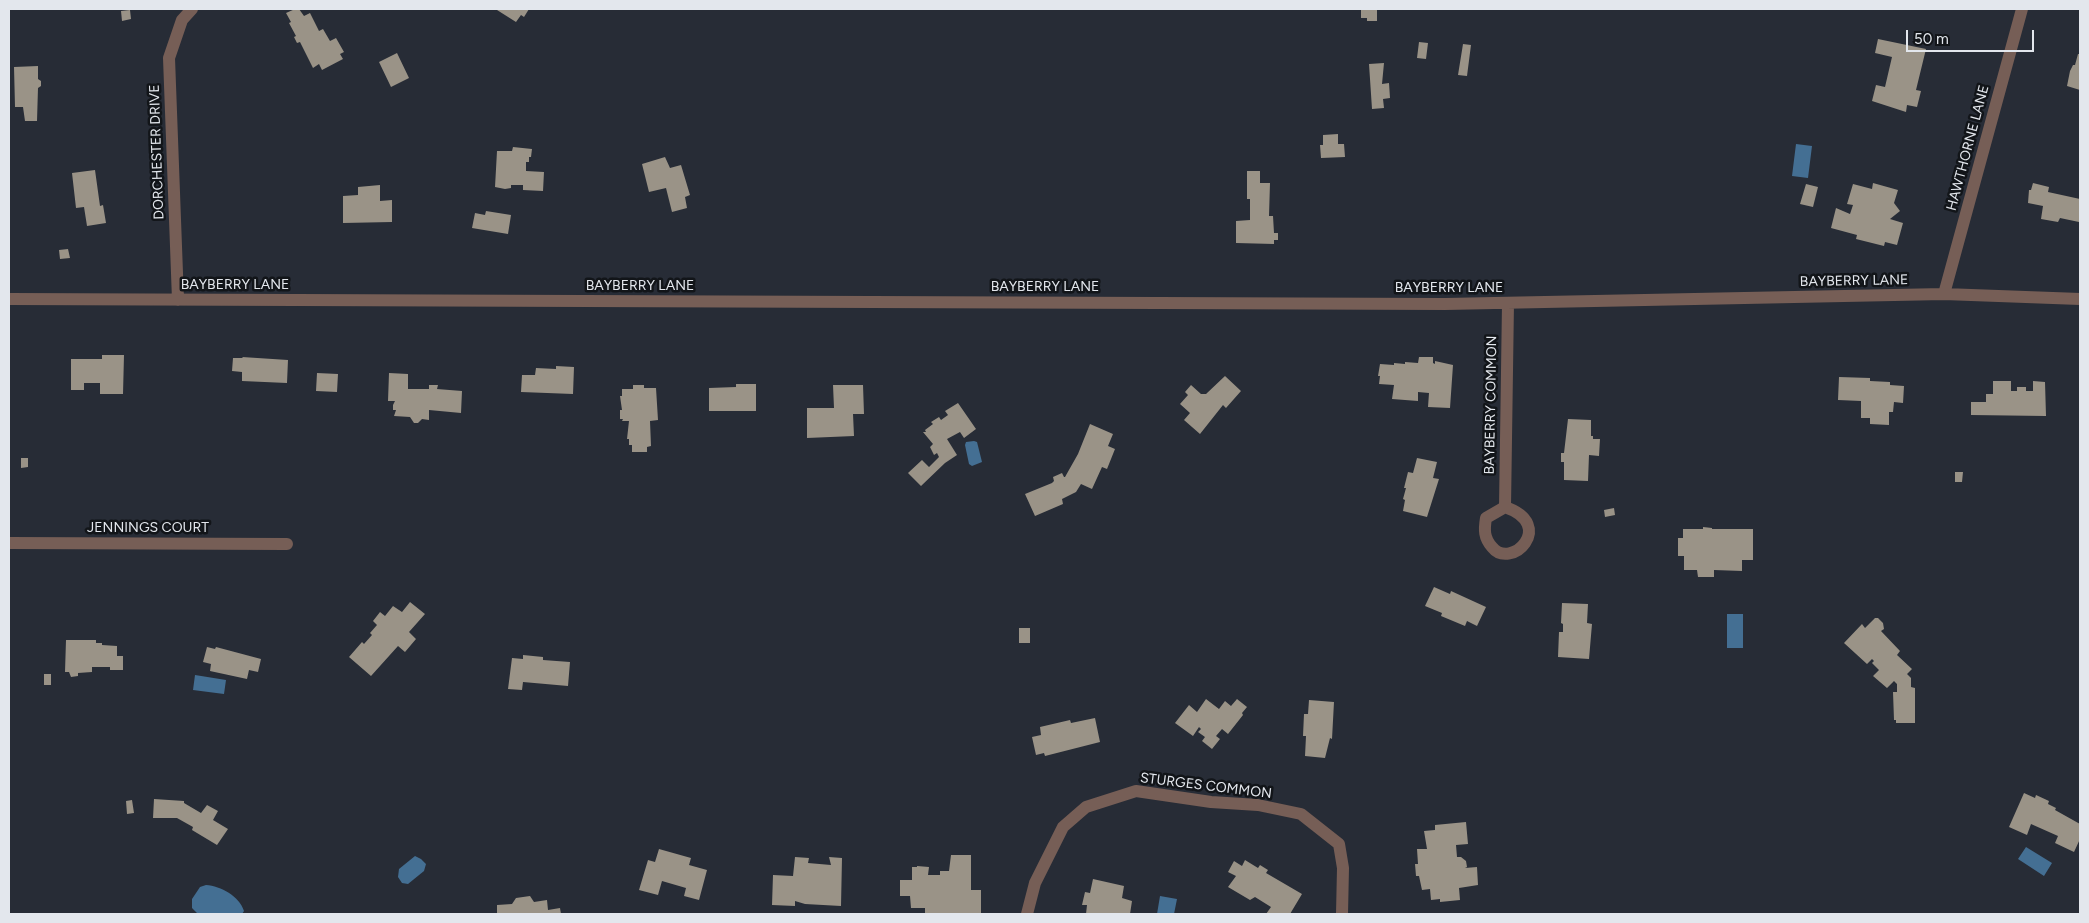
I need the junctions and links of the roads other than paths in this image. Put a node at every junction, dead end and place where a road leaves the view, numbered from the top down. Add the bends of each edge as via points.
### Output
1 (192, 9) edge
2 (2022, 9) edge
3 (1944, 294) junction
4 (9, 299) edge
5 (2080, 299) edge
6 (178, 300) junction
7 (1508, 303) junction
8 (1505, 507) dead end
9 (9, 543) edge
10 (287, 544) dead end
11 (1027, 914) edge
12 (1342, 914) edge

1 - 6 street, DORCHESTER DRIVE via 182,20 168,58
2 - 3 street, HAWTHORNE LANE
3 - 5 street, BAYBERRY LANE
3 - 7 street, BAYBERRY LANE
4 - 6 street, BAYBERRY LANE
6 - 7 street, BAYBERRY LANE
7 - 8 street, BAYBERRY COMMON
9 - 10 street, JENNINGS COURT
11 - 12 street, STURGES COMMON via 1035,883 1063,827 1086,807 1136,791 1258,805 1301,814 1339,844 1343,868

